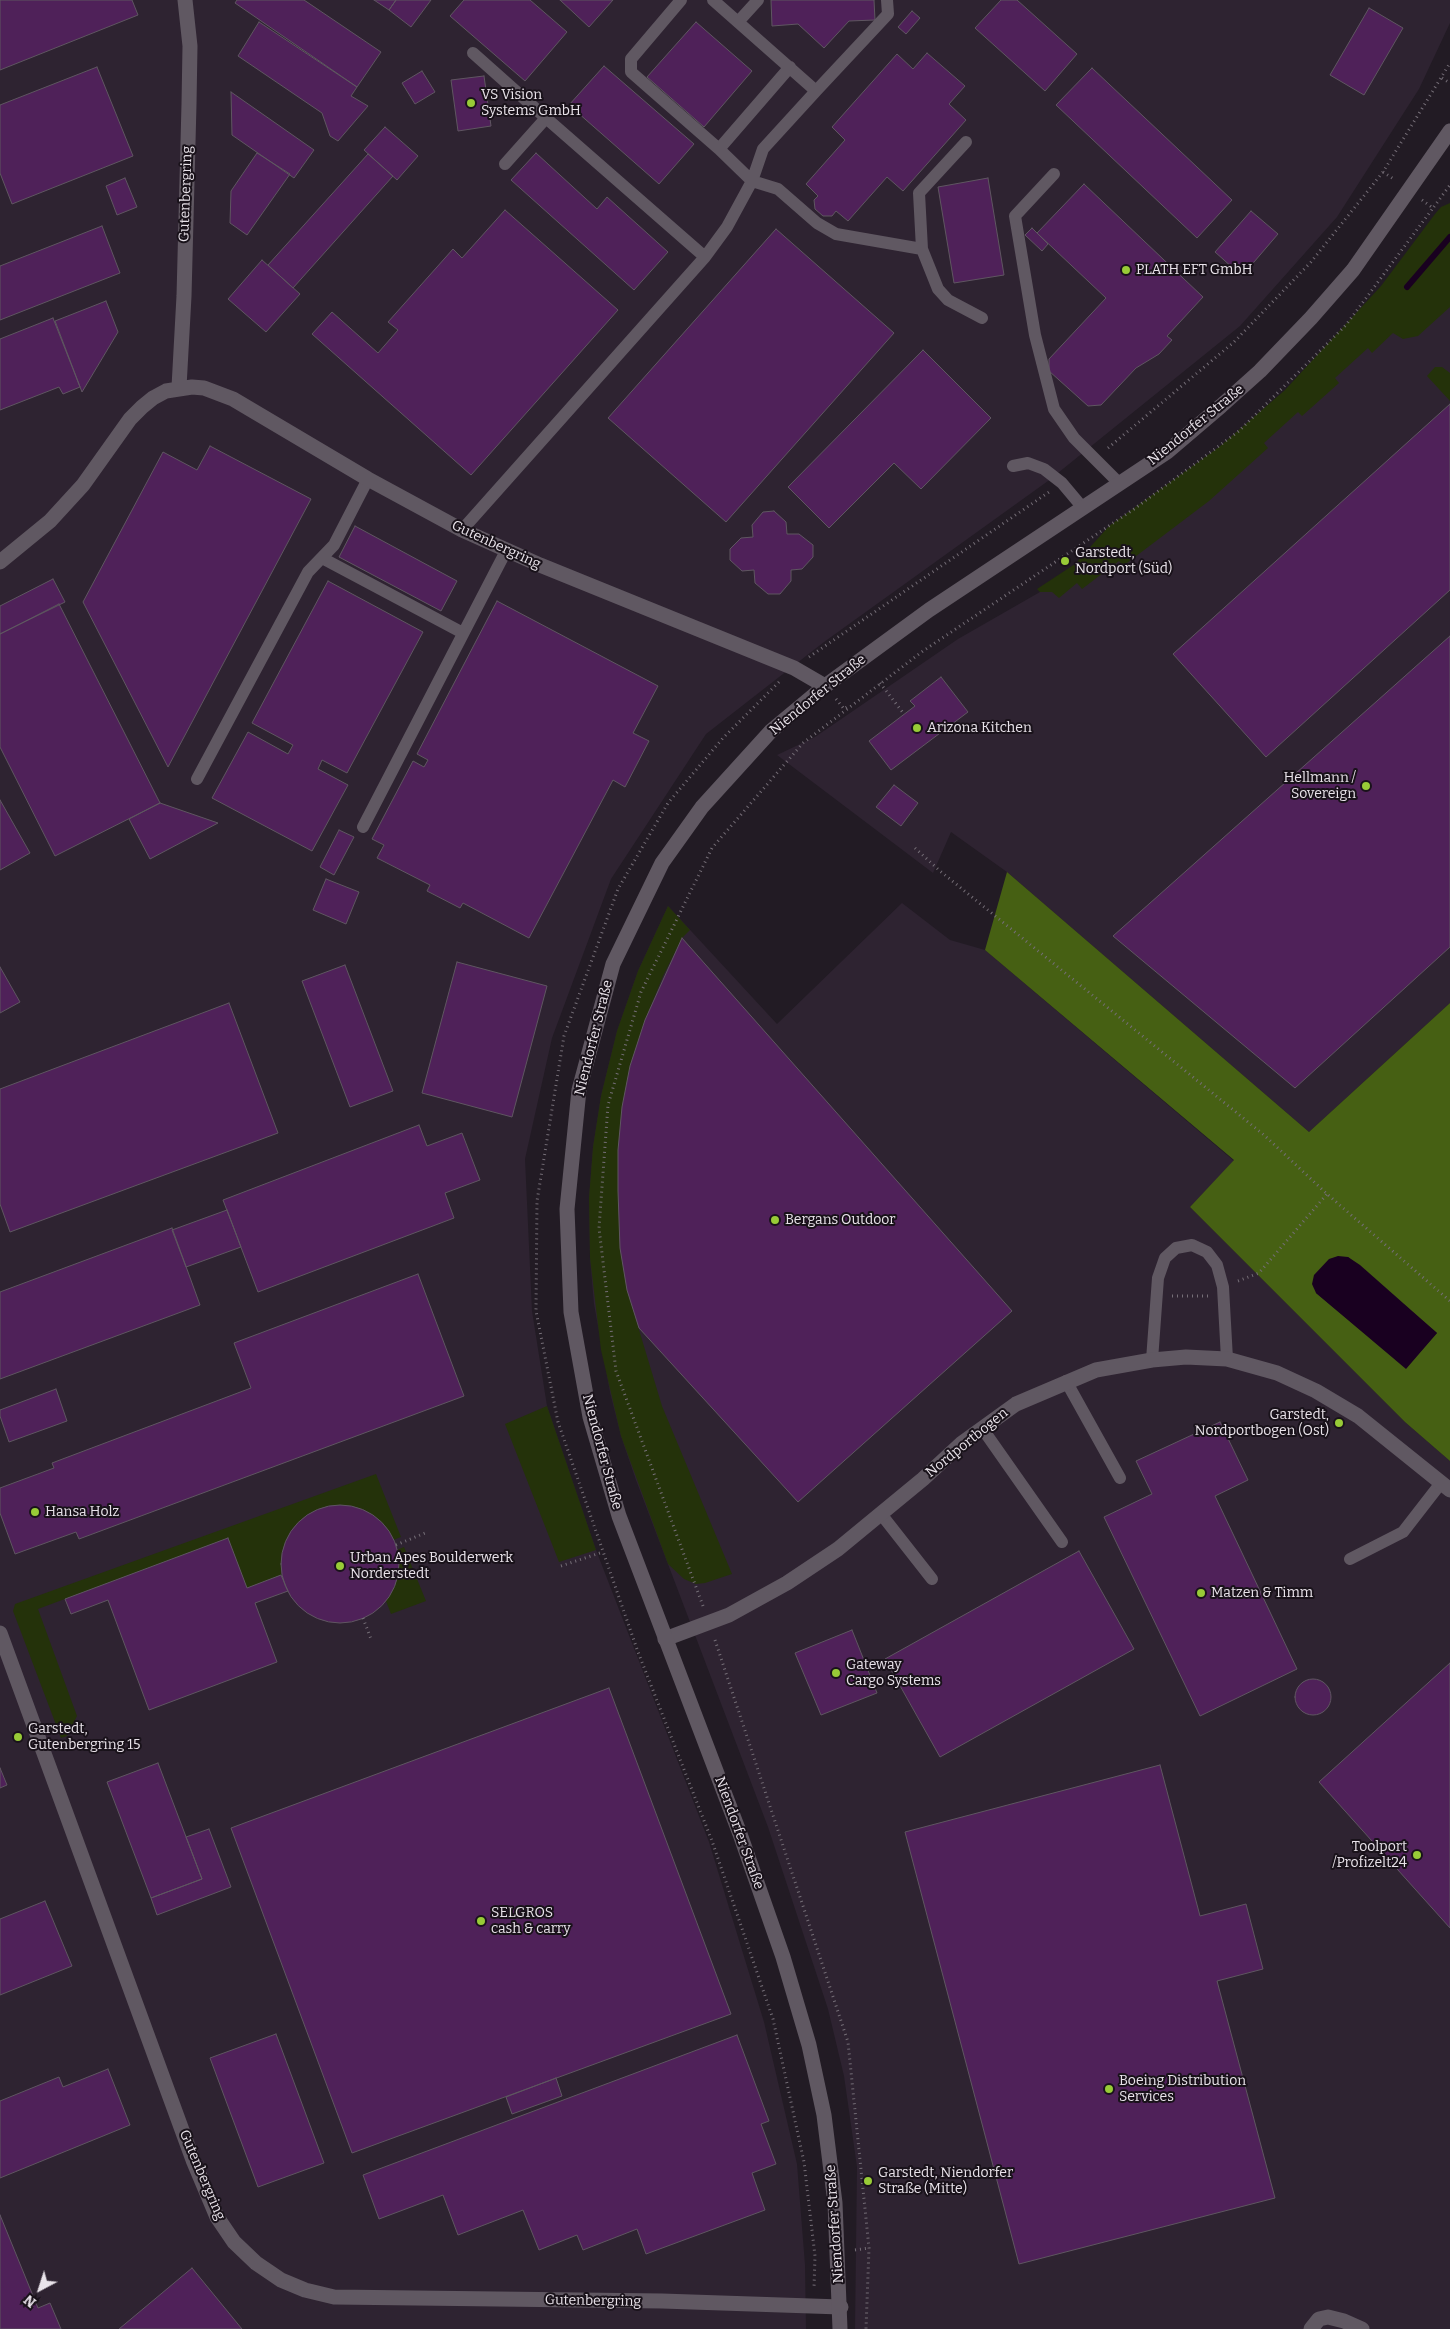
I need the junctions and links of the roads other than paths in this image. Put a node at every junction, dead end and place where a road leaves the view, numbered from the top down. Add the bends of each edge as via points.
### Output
1 (186, 0) edge
2 (681, 0) edge
3 (713, 0) edge
4 (758, 0) edge
5 (887, 0) edge
6 (738, 22) junction
7 (473, 53) dead end
8 (790, 68) junction
9 (816, 91) junction
10 (546, 118) junction
11 (1450, 131) edge
12 (966, 142) dead end
13 (1446, 147) edge
14 (719, 149) junction
15 (505, 164) dead end
16 (1054, 174) dead end
17 (752, 182) junction
18 (922, 249) junction
19 (705, 257) junction
20 (982, 318) dead end
21 (179, 388) junction
22 (1013, 466) dead end
23 (368, 480) junction
24 (1120, 484) junction
25 (1083, 508) junction
26 (462, 530) junction
27 (506, 551) junction
28 (322, 558) junction
29 (0, 562) edge
30 (463, 633) junction
31 (825, 686) junction
32 (197, 779) dead end
33 (363, 827) dead end
34 (1152, 1360) junction
35 (1227, 1360) junction
36 (1066, 1381) junction
37 (982, 1428) junction
38 (1120, 1478) dead end
39 (1446, 1487) edge
40 (881, 1514) junction
41 (1062, 1542) dead end
42 (1350, 1559) dead end
43 (932, 1579) dead end
44 (0, 1634) edge
45 (665, 1639) junction
46 (840, 2307) junction
47 (840, 2329) edge
48 (1311, 2329) edge
49 (1362, 2329) edge

1 - 21 street, Gutenbergring via 190,46 189,104
2 - 14 lane via 631,58 631,72
3 - 6 lane
4 - 6 lane
5 - 9 lane via 888,14
6 - 8 lane
7 - 10 lane
8 - 9 lane
8 - 14 lane
9 - 17 lane via 763,149
10 - 15 lane
10 - 19 lane
11 - 13 street, Niendorfer Straße
12 - 18 lane via 920,194
13 - 24 street, Niendorfer Straße via 1355,267 1260,371 1167,452
14 - 17 lane
16 - 24 lane via 1015,216 1035,335 1054,409 1074,438
17 - 18 lane via 778,189 817,224 836,234
17 - 19 lane
18 - 20 lane via 938,290 948,300
19 - 26 lane
21 - 23 street, Gutenbergring via 204,388 233,399
21 - 29 street, Gutenbergring via 153,398 142,407 83,485 50,521
22 - 25 lane via 1028,463 1044,469 1062,483
23 - 26 street, Gutenbergring
23 - 28 lane via 334,545
24 - 25 street, Niendorfer Straße
25 - 31 street, Niendorfer Straße via 929,610
26 - 27 street, Gutenbergring
27 - 30 lane
27 - 31 street, Gutenbergring via 794,668
28 - 30 lane
28 - 32 lane via 308,572
30 - 33 lane
31 - 45 street, Niendorfer Straße via 771,731 734,770 662,863 613,964 579,1090 567,1209 571,1312 590,1417 620,1516
34 - 35 street, Nordportbogen via 1186,1357
34 - 35 lane via 1158,1278 1165,1258 1176,1248 1192,1245 1207,1252 1217,1265 1224,1292
34 - 36 street, Nordportbogen via 1096,1370
35 - 39 street, Nordportbogen via 1277,1373 1316,1391 1358,1416
36 - 37 street, Nordportbogen via 1016,1404
36 - 38 lane
37 - 40 street, Nordportbogen
37 - 41 lane
39 - 42 lane via 1403,1532
40 - 43 lane
40 - 45 street, Nordportbogen via 838,1549 787,1583 729,1614
44 - 46 street, Gutenbergring via 193,2160 217,2217 234,2242 256,2263 281,2280 334,2297
45 - 46 street, Niendorfer Straße via 743,1843 810,2045 824,2114 834,2193
46 - 47 street, Niendorfer Straße
48 - 49 street via 1319,2319 1328,2317

